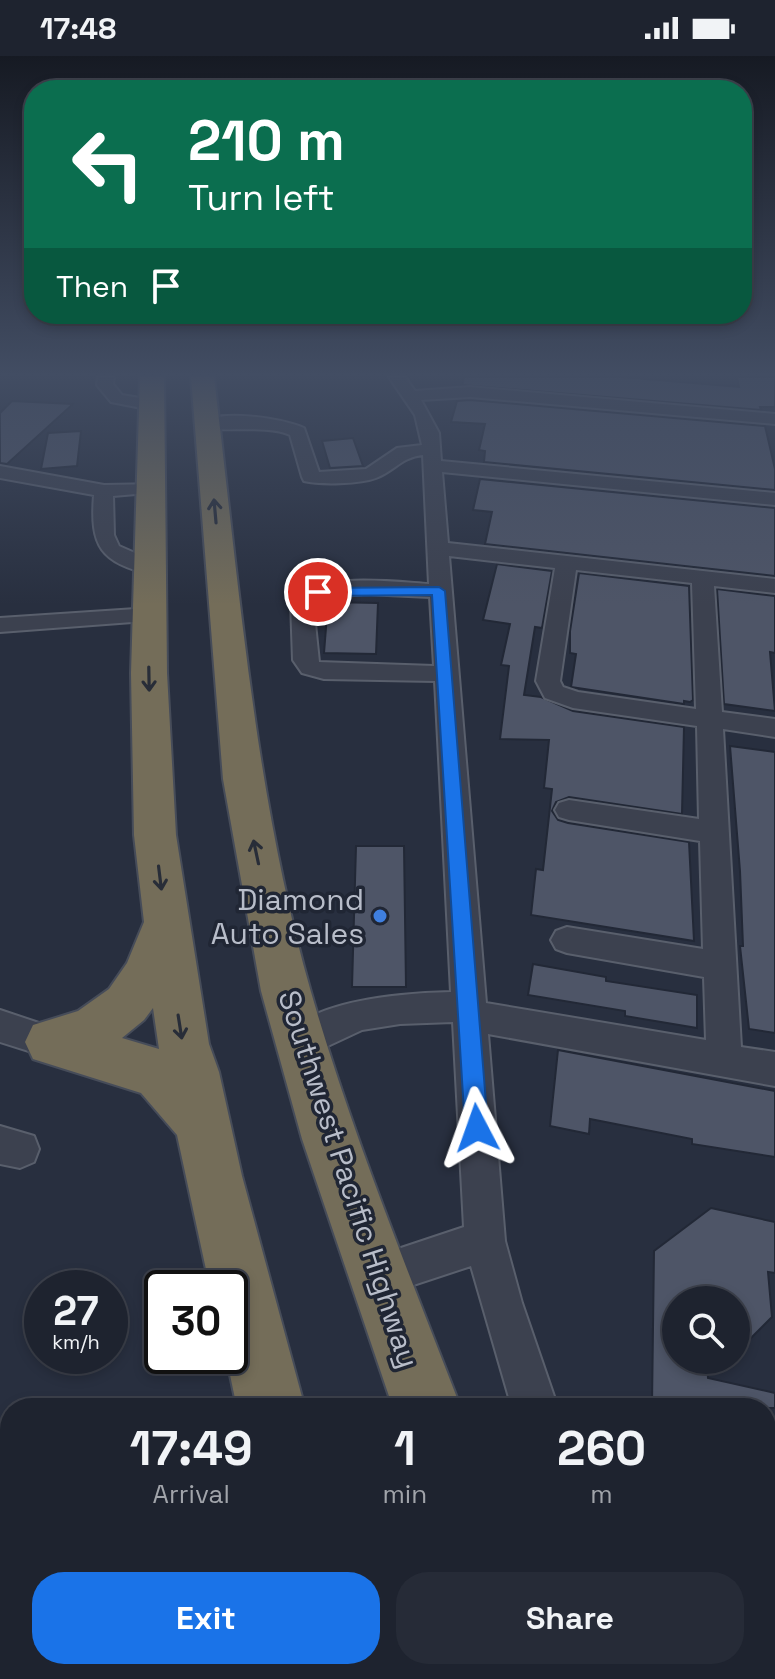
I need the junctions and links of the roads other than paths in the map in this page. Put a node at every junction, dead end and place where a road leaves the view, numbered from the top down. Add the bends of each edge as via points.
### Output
1 (152, 453) edge
2 (202, 453) edge
3 (304, 453) edge
4 (402, 453) edge
5 (407, 453) edge
6 (431, 453) edge
7 (432, 457) junction
8 (0, 472) edge
9 (152, 488) junction
10 (104, 491) junction
11 (775, 499) edge
12 (436, 548) junction
13 (567, 561) junction
14 (186, 567) junction
15 (703, 577) junction
16 (775, 586) edge
17 (439, 591) junction
18 (151, 615) junction
19 (0, 625) edge
20 (445, 674) junction
21 (708, 719) junction
22 (775, 728) edge
23 (569, 810) dead end
24 (713, 832) junction
25 (166, 922) junction
26 (567, 940) dead end
27 (719, 966) junction
28 (468, 1011) junction
29 (0, 1026) edge
30 (51, 1042) junction
31 (300, 1043) junction
32 (724, 1059) junction
33 (775, 1069) edge
34 (202, 1122) junction
35 (485, 1241) junction
36 (377, 1276) junction
37 (269, 1398) edge
38 (423, 1398) edge
39 (532, 1398) edge

1 - 9 highway, Southwest Pacific Highway
14 -> 2 highway, Southwest Pacific Highway
3 - 4 street via 309,473 318,478 371,474
5 - 7 street
6 - 7 street
7 - 11 street
7 - 12 street
8 - 10 street
9 - 10 street
9 - 14 highway, Southwest Pacific Highway
10 - 14 street via 102,539 107,547 125,560
12 - 13 street
12 - 17 street
13 - 15 street
13 - 21 street via 548,681 554,692 573,700
14 - 18 highway, Southwest Pacific Highway
31 -> 14 highway, Southwest Pacific Highway via 243,779
15 - 16 street
15 - 21 street
17 - 20 street
17 - 20 street via 330,589 308,596 302,602 305,660 324,671
18 - 19 street
18 -> 25 highway, Southwest Pacific Highway via 155,835
20 - 28 street
21 - 22 street
21 - 24 street
23 - 24 street
24 - 27 street
25 - 30 highway via 154,961 125,1008 104,1026
25 -> 34 highway, Southwest Pacific Highway via 183,1044
26 - 27 street
27 - 32 street
28 - 31 street via 383,1008 332,1024
28 - 32 street
28 - 35 street
29 - 30 street
30 - 34 highway via 158,1073
31 - 36 highway, Southwest Pacific Highway
32 - 33 street
34 - 37 highway, Southwest Pacific Highway
35 - 36 street
35 - 39 street
36 - 38 highway, Southwest Pacific Highway

